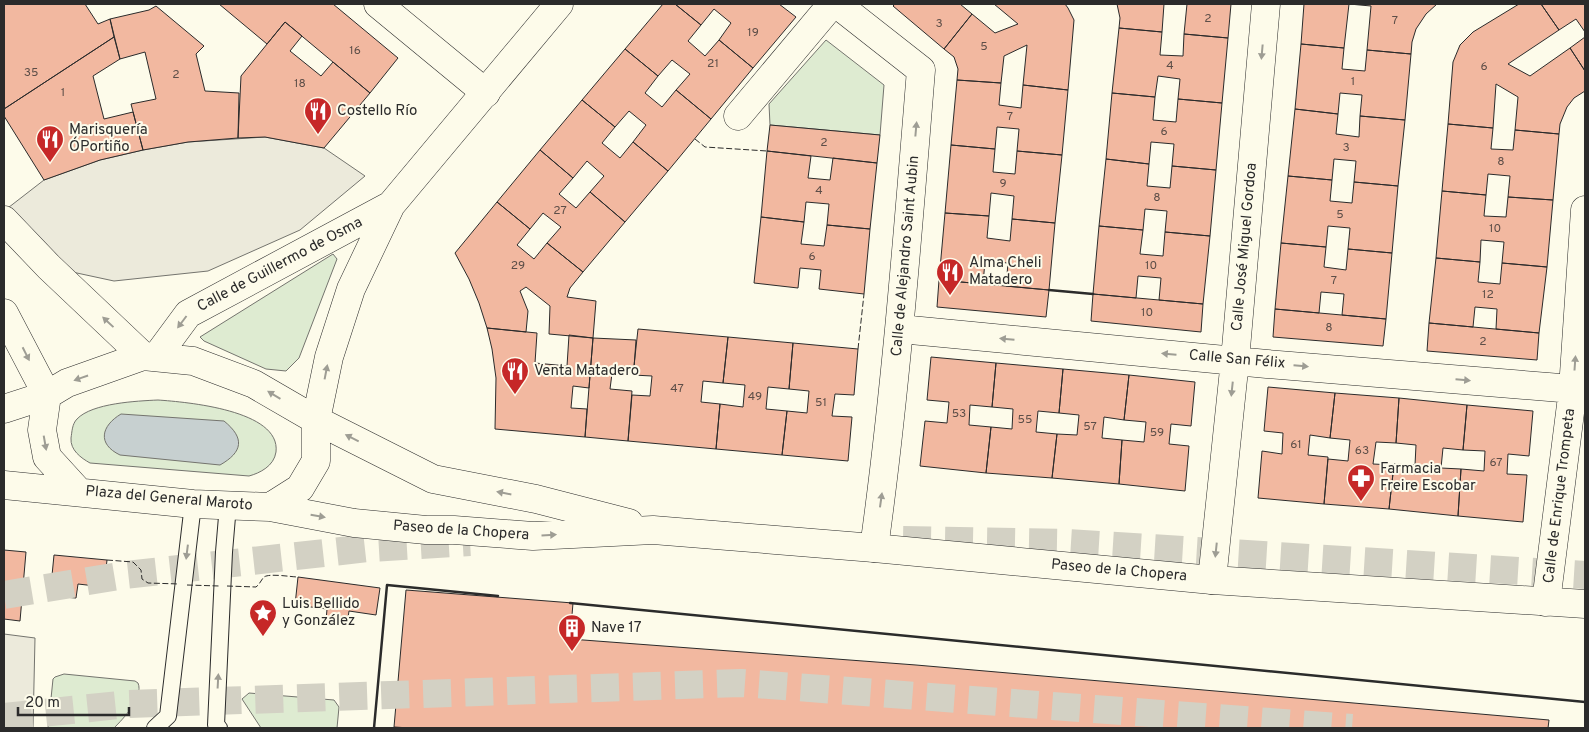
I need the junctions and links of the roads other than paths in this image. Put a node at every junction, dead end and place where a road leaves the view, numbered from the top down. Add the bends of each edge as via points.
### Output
1 (378, 4) edge
2 (559, 4) edge
3 (832, 4) edge
4 (837, 4) edge
5 (1266, 4) edge
6 (486, 93) junction
7 (738, 116) dead end
8 (392, 205) junction
9 (1585, 210) edge
10 (4, 220) edge
11 (4, 313) edge
12 (900, 330) junction
13 (150, 356) junction
14 (1235, 360) junction
15 (1573, 389) junction
16 (47, 395) junction
17 (4, 409) edge
18 (316, 420) junction
19 (4, 485) edge
20 (78, 492) junction
21 (193, 504) junction
22 (228, 505) junction
23 (270, 507) junction
24 (653, 530) junction
25 (874, 548) junction
26 (1212, 580) junction
27 (1546, 602) junction
28 (1585, 604) edge
29 (154, 728) edge
30 (219, 728) edge

1 - 6 street
2 - 6 street, Calle de Guillermo de Osma
3 - 7 street
12 -> 4 street, Calle de Alejandro Saint Aubin via 921,70
5 -> 14 street, Calle José Miguel Gordoa
6 - 8 street, Calle de Guillermo de Osma
8 -> 13 street, Calle de Guillermo de Osma via 188,314
18 -> 8 street, Calle de Guillermo de Osma via 329,358 351,289
15 -> 9 street, Calle de Enrique Trompeta
13 -> 10 street via 49,267
11 -> 16 street
14 -> 12 street, Calle San Félix
25 -> 12 street, Calle de Alejandro Saint Aubin
13 -> 16 street via 67,383
18 -> 13 street via 254,384 193,361
14 -> 15 street, Calle San Félix
14 -> 26 street, Calle José Miguel Gordoa
15 - 27 street, Calle de Enrique Trompeta
16 - 17 street
16 -> 20 street, Plaza del General Maroto via 42,430 47,457
18 - 23 street, Plaza del General Maroto via 316,461 300,488
24 -> 18 street, Paseo de la Chopera via 536,499 433,479
19 - 20 street
20 - 21 street, Plaza del General Maroto
21 - 22 street, Plaza del General Maroto
21 -> 29 lane via 168,716
22 - 23 street, Plaza del General Maroto
30 -> 22 lane via 216,725
23 -> 24 street, Paseo de la Chopera via 354,523 426,530 533,536
24 - 25 street, Paseo de la Chopera
25 - 26 street, Paseo de la Chopera
26 - 27 street, Paseo de la Chopera
27 - 28 street, Paseo de la Chopera

